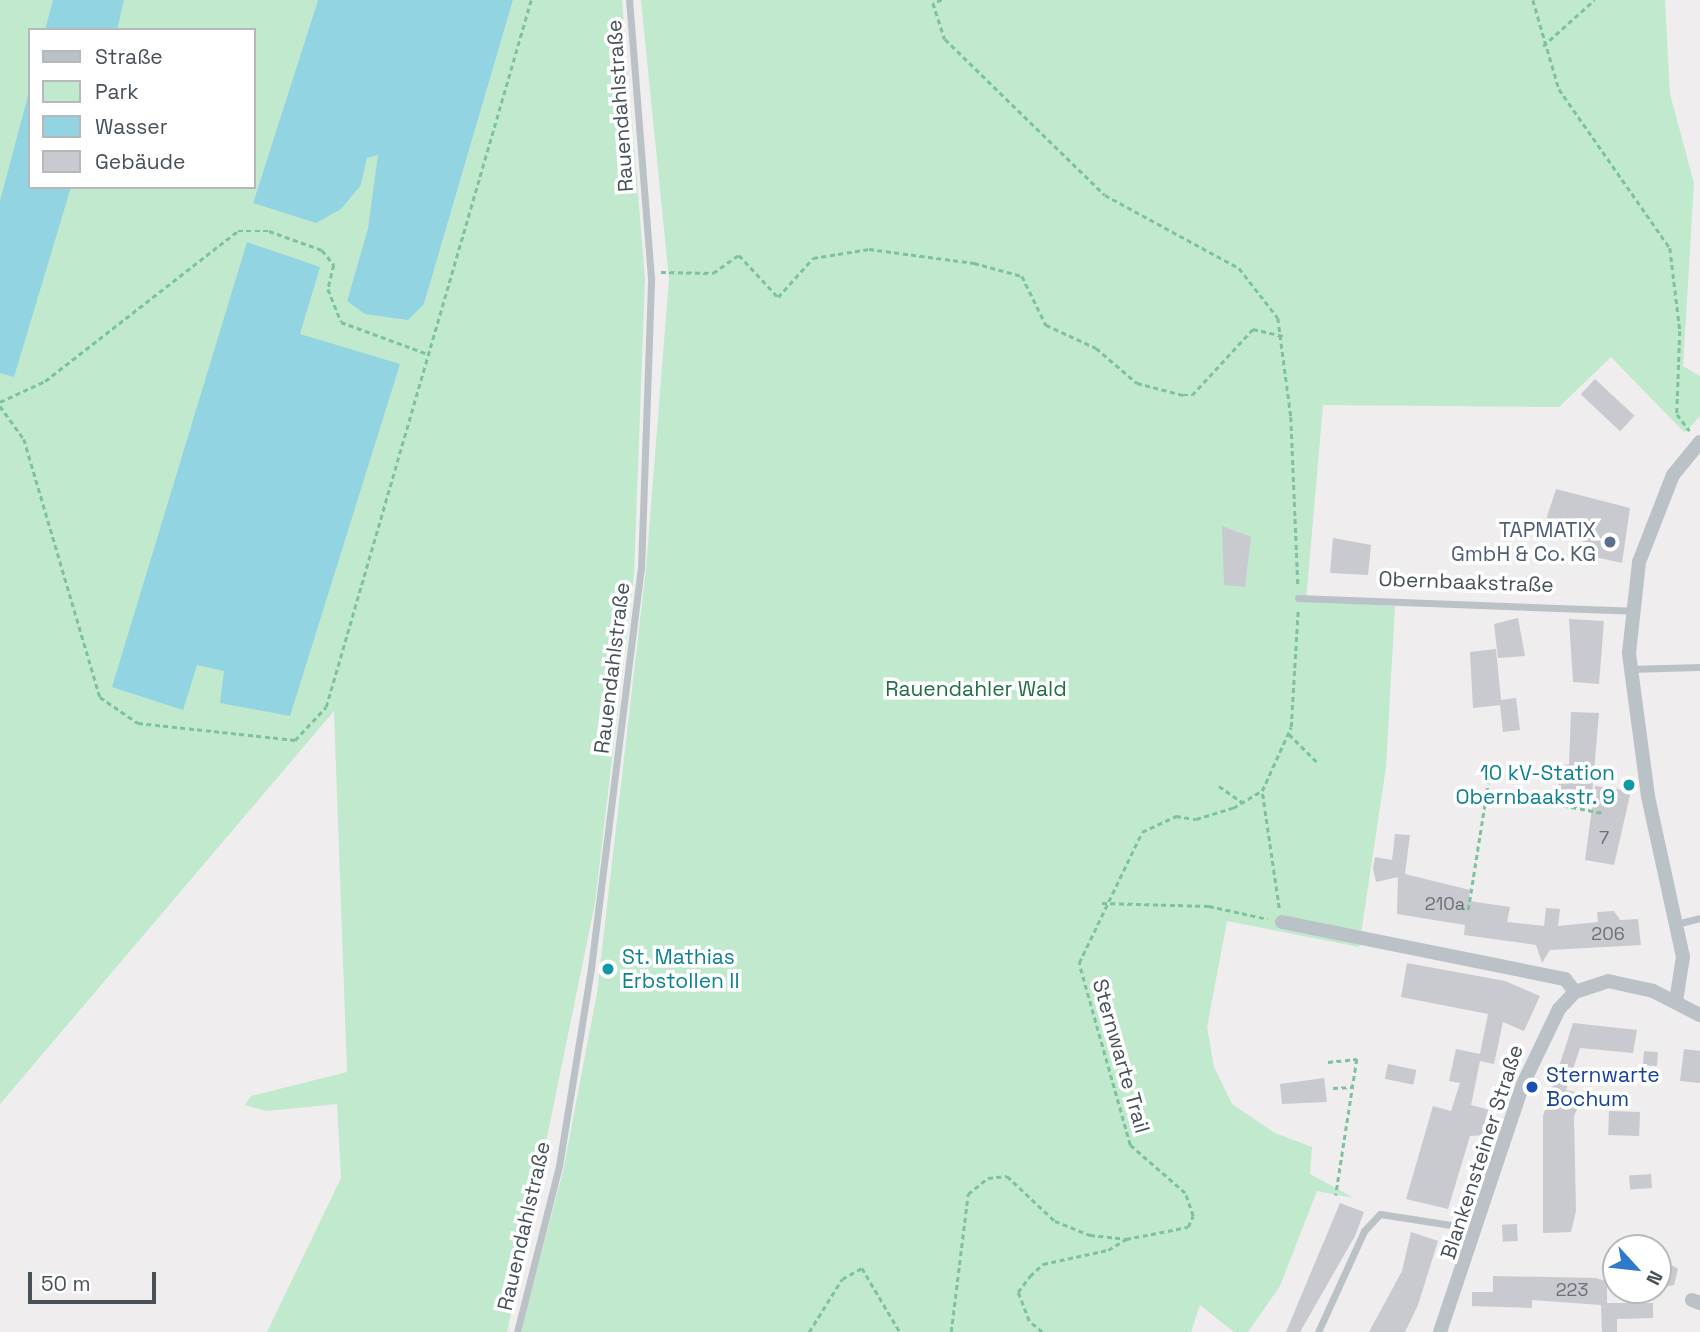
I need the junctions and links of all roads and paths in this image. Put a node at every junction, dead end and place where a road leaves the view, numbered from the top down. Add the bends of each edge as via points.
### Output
1 (531, 0) edge
2 (629, 0) edge
3 (942, 0) edge
4 (1533, 0) edge
5 (1594, 0) edge
6 (933, 1) edge
7 (1543, 46) junction
8 (650, 271) junction
9 (1284, 336) junction
10 (428, 354) junction
11 (0, 401) edge
12 (0, 407) edge
13 (1697, 439) edge
14 (1298, 598) junction
15 (1634, 611) junction
16 (1700, 667) edge
17 (1629, 669) junction
18 (1288, 733) junction
19 (1319, 764) dead end
20 (1490, 765) dead end
21 (1219, 786) dead end
22 (1262, 791) junction
23 (1488, 791) junction
24 (1242, 802) junction
25 (1603, 813) dead end
26 (1102, 903) junction
27 (1468, 909) dead end
28 (1700, 918) edge
29 (1282, 922) junction
30 (1676, 924) junction
31 (1575, 992) junction
32 (1676, 1001) junction
33 (1700, 1015) edge
34 (1328, 1062) dead end
35 (1352, 1087) junction
36 (1333, 1088) dead end
37 (1336, 1195) dead end
38 (1478, 1229) junction
39 (1126, 1239) junction
40 (517, 1332) edge
41 (809, 1332) edge
42 (900, 1332) edge
43 (951, 1332) edge
44 (1042, 1332) edge
45 (1318, 1332) edge
46 (1440, 1332) edge

1 - 10 path
2 - 8 lane, Rauendahlstraße
3 - 6 path
4 - 7 path
5 - 7 path
6 - 9 path via 945,39 1105,195 1239,268 1262,293
7 - 13 path via 1559,89 1670,248 1680,320 1677,414
8 - 9 path via 713,272 740,255 778,297 813,258 869,249 974,264 1022,276 1046,325 1096,348 1137,383 1183,395 1192,395 1253,329
8 - 40 lane, Rauendahlstraße via 641,569 603,890 559,1166
9 - 14 path
10 - 11 path via 341,322 328,289 334,265 322,250 269,231 238,231 45,382
10 - 12 path via 326,707 295,740 138,723 100,697 24,439
13 - 15 street via 1672,475 1639,562
14 - 15 lane, Obernbaakstraße
14 - 18 path via 1299,668
15 - 17 street
16 - 17 lane
17 - 30 street
18 - 19 path
18 - 22 path
20 - 23 path
21 - 24 path
22 - 24 path, Sternwarte Trail
22 - 29 path
23 - 25 path
23 - 27 path
24 - 26 path, Sternwarte Trail via 1196,819 1176,816 1142,832
26 - 29 path via 1209,906
26 - 39 path, Sternwarte Trail via 1079,963 1090,1016 1130,1145 1185,1193 1193,1216 1173,1233
28 - 30 lane
29 - 31 street via 1319,921 1564,979
30 - 32 street via 1683,957
31 - 32 street via 1608,981 1632,983
31 - 38 street, Blankensteiner Straße via 1548,1027 1523,1084
32 - 33 street
34 - 35 path via 1357,1059
35 - 36 path
35 - 37 path
38 - 45 lane via 1380,1214 1364,1231
38 - 46 street, Blankensteiner Straße
39 - 43 path, Sternwarte Trail via 1090,1236 1055,1221 1022,1185 1007,1176 988,1178 968,1194
39 - 44 path via 1108,1250 1043,1264 1030,1276 1018,1292 1029,1321
41 - 42 path via 842,1279 862,1268

